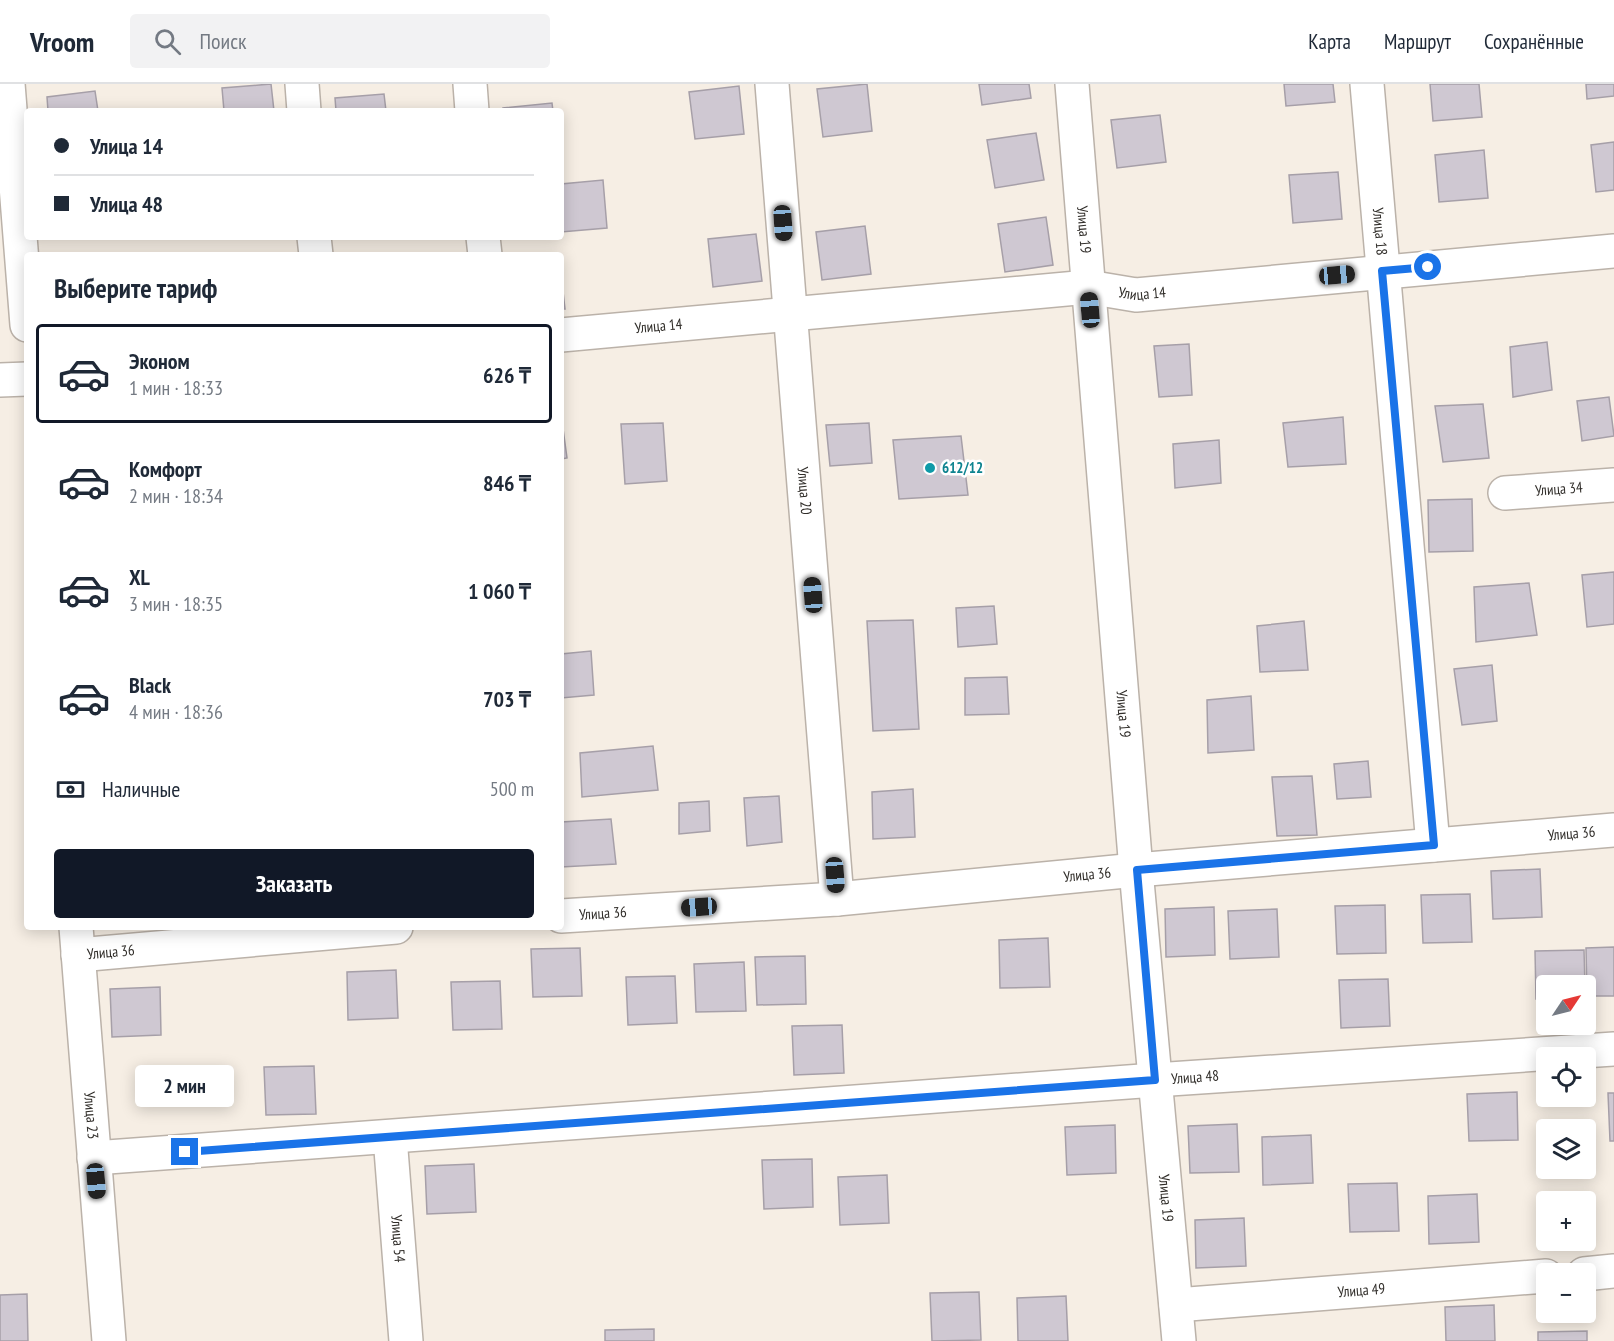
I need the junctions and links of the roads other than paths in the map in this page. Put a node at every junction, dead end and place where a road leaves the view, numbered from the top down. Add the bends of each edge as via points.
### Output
1 (8, 84) edge
2 (302, 84) edge
3 (470, 84) edge
4 (772, 84) edge
5 (1072, 84) edge
6 (1366, 84) edge
7 (304, 108) edge
8 (472, 108) edge
9 (1614, 251) edge
10 (1382, 271) junction
11 (24, 287) edge
12 (1088, 287) junction
13 (790, 315) junction
14 (564, 335) edge
15 (24, 379) edge
16 (0, 380) edge
17 (1614, 485) edge
18 (1505, 493) dead end
19 (1614, 830) edge
20 (1434, 845) junction
21 (1137, 870) junction
22 (837, 898) junction
23 (564, 916) edge
24 (333, 930) edge
25 (77, 941) edge
26 (1614, 1049) edge
27 (1155, 1080) junction
28 (390, 1137) junction
29 (94, 1158) junction
30 (1614, 1271) edge
31 (1596, 1273) edge
32 (1536, 1277) edge
33 (1176, 1305) junction
34 (109, 1341) edge
35 (406, 1341) edge
36 (1179, 1341) edge

1 - 11 street
2 - 7 street
3 - 8 street
4 - 13 street, Улица 20
5 - 12 street, Улица 19
6 - 10 street, Улица 18
9 - 10 street, Улица 14
10 - 12 street, Улица 14 via 1136,295
10 - 20 street, Улица 18
12 - 13 street, Улица 14
12 - 21 street, Улица 19
13 - 14 street, Улица 14
13 - 22 street, Улица 20
15 - 16 street
17 - 18 street, Улица 34
19 - 20 street, Улица 36
20 - 21 street, Улица 36
21 - 22 street, Улица 36
21 - 27 street, Улица 19
22 - 23 street, Улица 36
24 - 25 street, Улица 36
25 - 29 street, Улица 23
26 - 27 street, Улица 48
27 - 28 street, Улица 48
27 - 33 street, Улица 19
28 - 29 street, Улица 48
28 - 35 street, Улица 54
29 - 34 street, Улица 23
30 - 31 street
32 - 33 street, Улица 49
33 - 36 street, Улица 19

